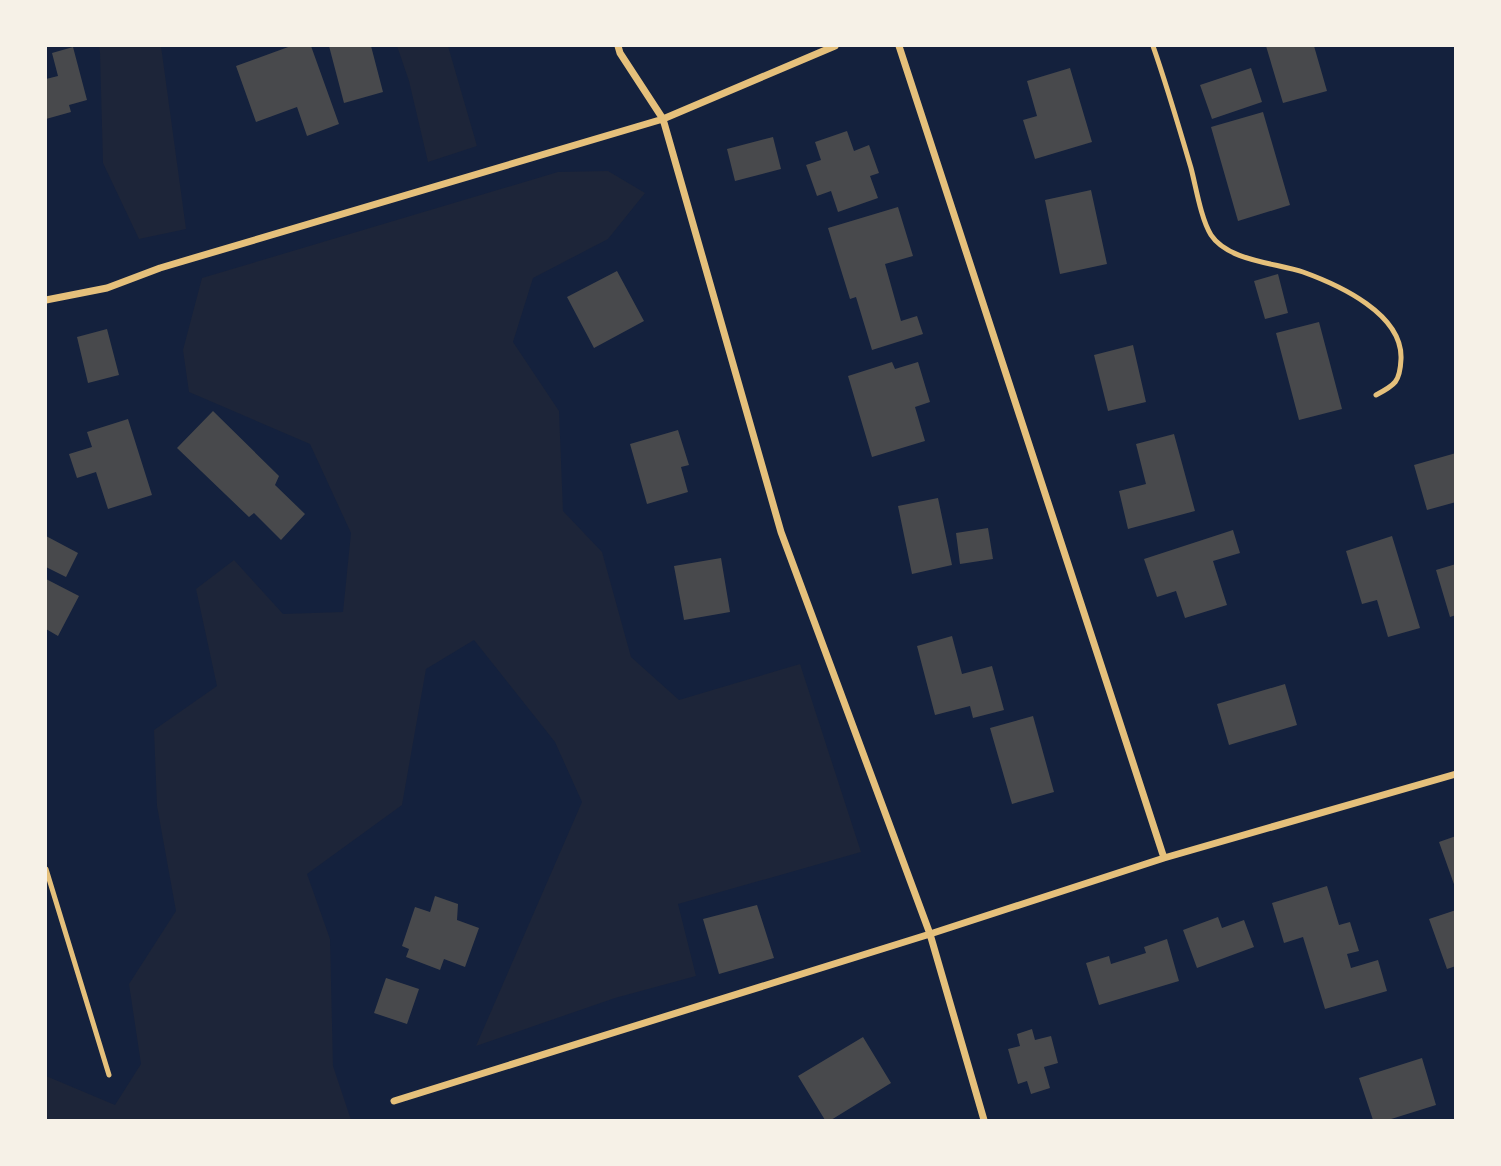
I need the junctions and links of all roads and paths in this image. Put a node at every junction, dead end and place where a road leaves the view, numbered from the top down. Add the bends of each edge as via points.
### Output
1 (618, 46) edge
2 (835, 46) edge
3 (899, 46) edge
4 (1153, 46) edge
5 (663, 119) junction
6 (46, 300) edge
7 (1376, 395) dead end
8 (1455, 774) edge
9 (1164, 858) junction
10 (46, 869) edge
11 (930, 934) junction
12 (109, 1075) dead end
13 (394, 1101) dead end
14 (982, 1120) edge

1 - 5 street
2 - 5 street
3 - 9 street
4 - 7 lane via 1211,234 1224,248 1304,272 1357,296 1380,314 1396,334 1401,374
5 - 6 street via 160,268 107,288
5 - 11 street via 781,532
8 - 9 street
9 - 11 street
10 - 12 lane
11 - 13 street
11 - 14 street

